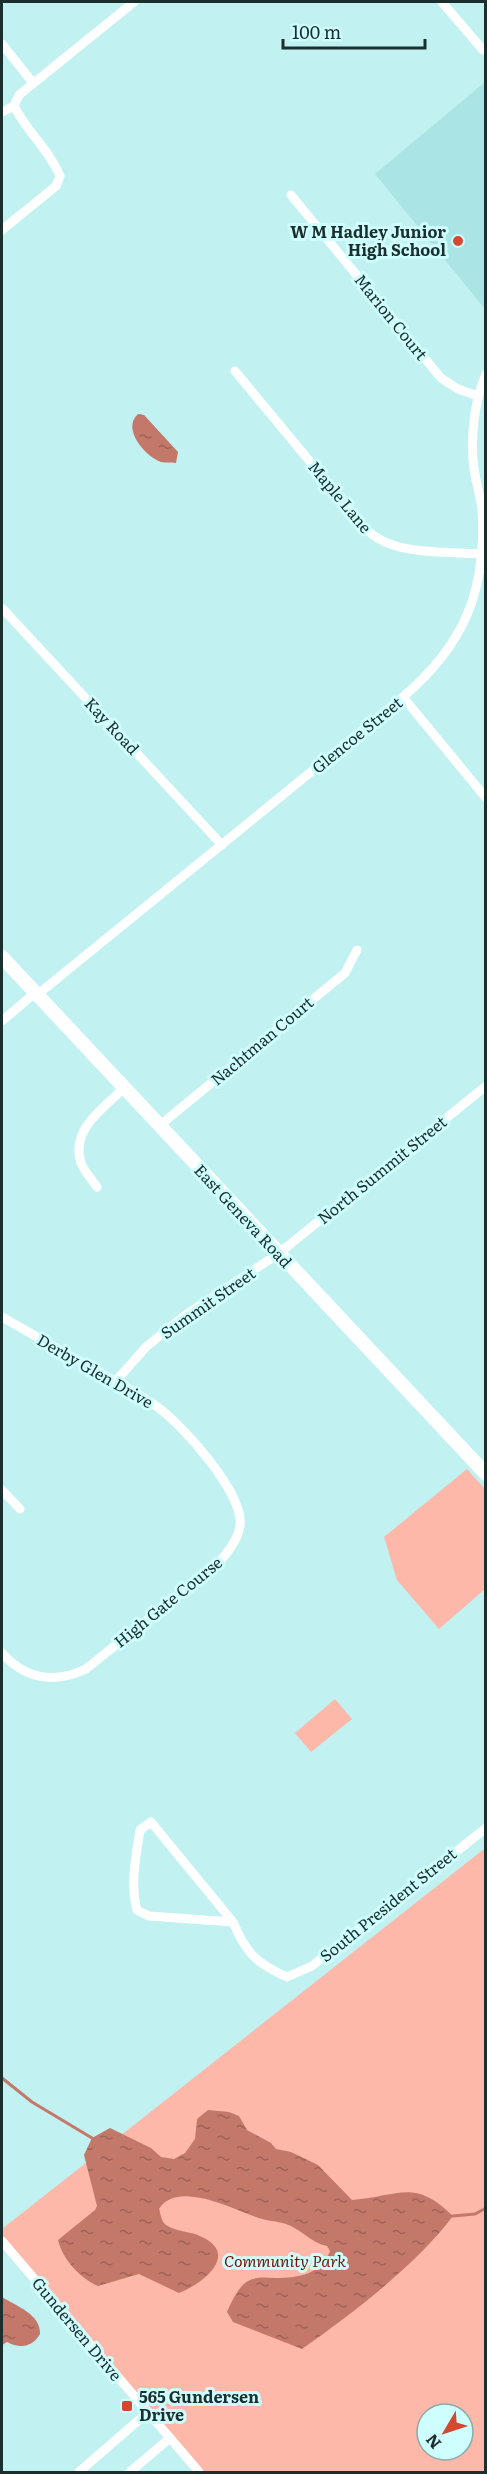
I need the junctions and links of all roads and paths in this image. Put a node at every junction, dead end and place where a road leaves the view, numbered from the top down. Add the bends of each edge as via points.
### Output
1 (132, 2) edge
2 (442, 2) edge
3 (2, 44) edge
4 (483, 50) dead end
5 (33, 83) junction
6 (14, 106) junction
7 (2, 112) edge
8 (291, 195) dead end
9 (2, 230) edge
10 (235, 371) dead end
11 (486, 374) edge
12 (478, 396) junction
13 (483, 554) junction
14 (2, 608) edge
15 (403, 697) junction
16 (486, 798) edge
17 (222, 845) junction
18 (357, 950) dead end
19 (2, 957) edge
20 (36, 994) junction
21 (2, 1021) edge
22 (486, 1086) edge
23 (124, 1088) junction
24 (159, 1126) junction
25 (97, 1187) dead end
26 (278, 1254) junction
27 (2, 1317) edge
28 (115, 1382) junction
29 (483, 1466) edge
30 (2, 1490) edge
31 (20, 1509) dead end
32 (240, 1520) joint
33 (2, 1653) edge
34 (486, 1828) edge
35 (233, 1922) junction
36 (2, 2241) edge
37 (148, 2412) junction
38 (170, 2438) junction
39 (79, 2472) edge
40 (130, 2472) edge
41 (200, 2472) edge

1 - 5 street
2 - 4 street
3 - 5 street
5 - 6 street via 19,95
6 - 7 street
6 - 9 street via 21,121 54,161 60,176 56,186
8 - 12 street, Marion Court via 441,378
10 - 13 street, Maple Lane via 376,539 396,548
11 - 12 street, Glencoe Street
12 - 13 street, Glencoe Street via 472,449 482,508
13 - 15 street, Glencoe Street via 477,591 461,633 433,671
14 - 17 street, Kay Road
15 - 16 street
15 - 17 street, Glencoe Street
17 - 20 street, Glencoe Street
18 - 24 street, Nachtman Court via 345,973
19 - 20 main road, East Geneva Road
20 - 21 street, Glencoe Street
20 - 23 main road, East Geneva Road
22 - 26 street, North Summit Street
23 - 24 main road, East Geneva Road
23 - 25 street via 86,1126 79,1143 82,1164
24 - 26 main road, East Geneva Road
26 - 28 street, Summit Street via 184,1316 146,1347
26 - 29 main road, East Geneva Road
27 - 28 street, Derby Glen Drive
28 - 32 street, Derby Glen Drive via 157,1406 177,1424 225,1481
30 - 31 street
32 - 33 street, High Gate Course via 232,1548 214,1567 92,1665 48,1679 21,1670
34 - 35 street, South President Street via 312,1966 287,1977 251,1955
35 - 35 street via 149,1916 137,1910 134,1900 140,1830 151,1822
36 - 37 street, Gundersen Drive
37 - 38 street, Gundersen Drive
37 - 39 street
38 - 40 street
38 - 41 street, Gundersen Drive

